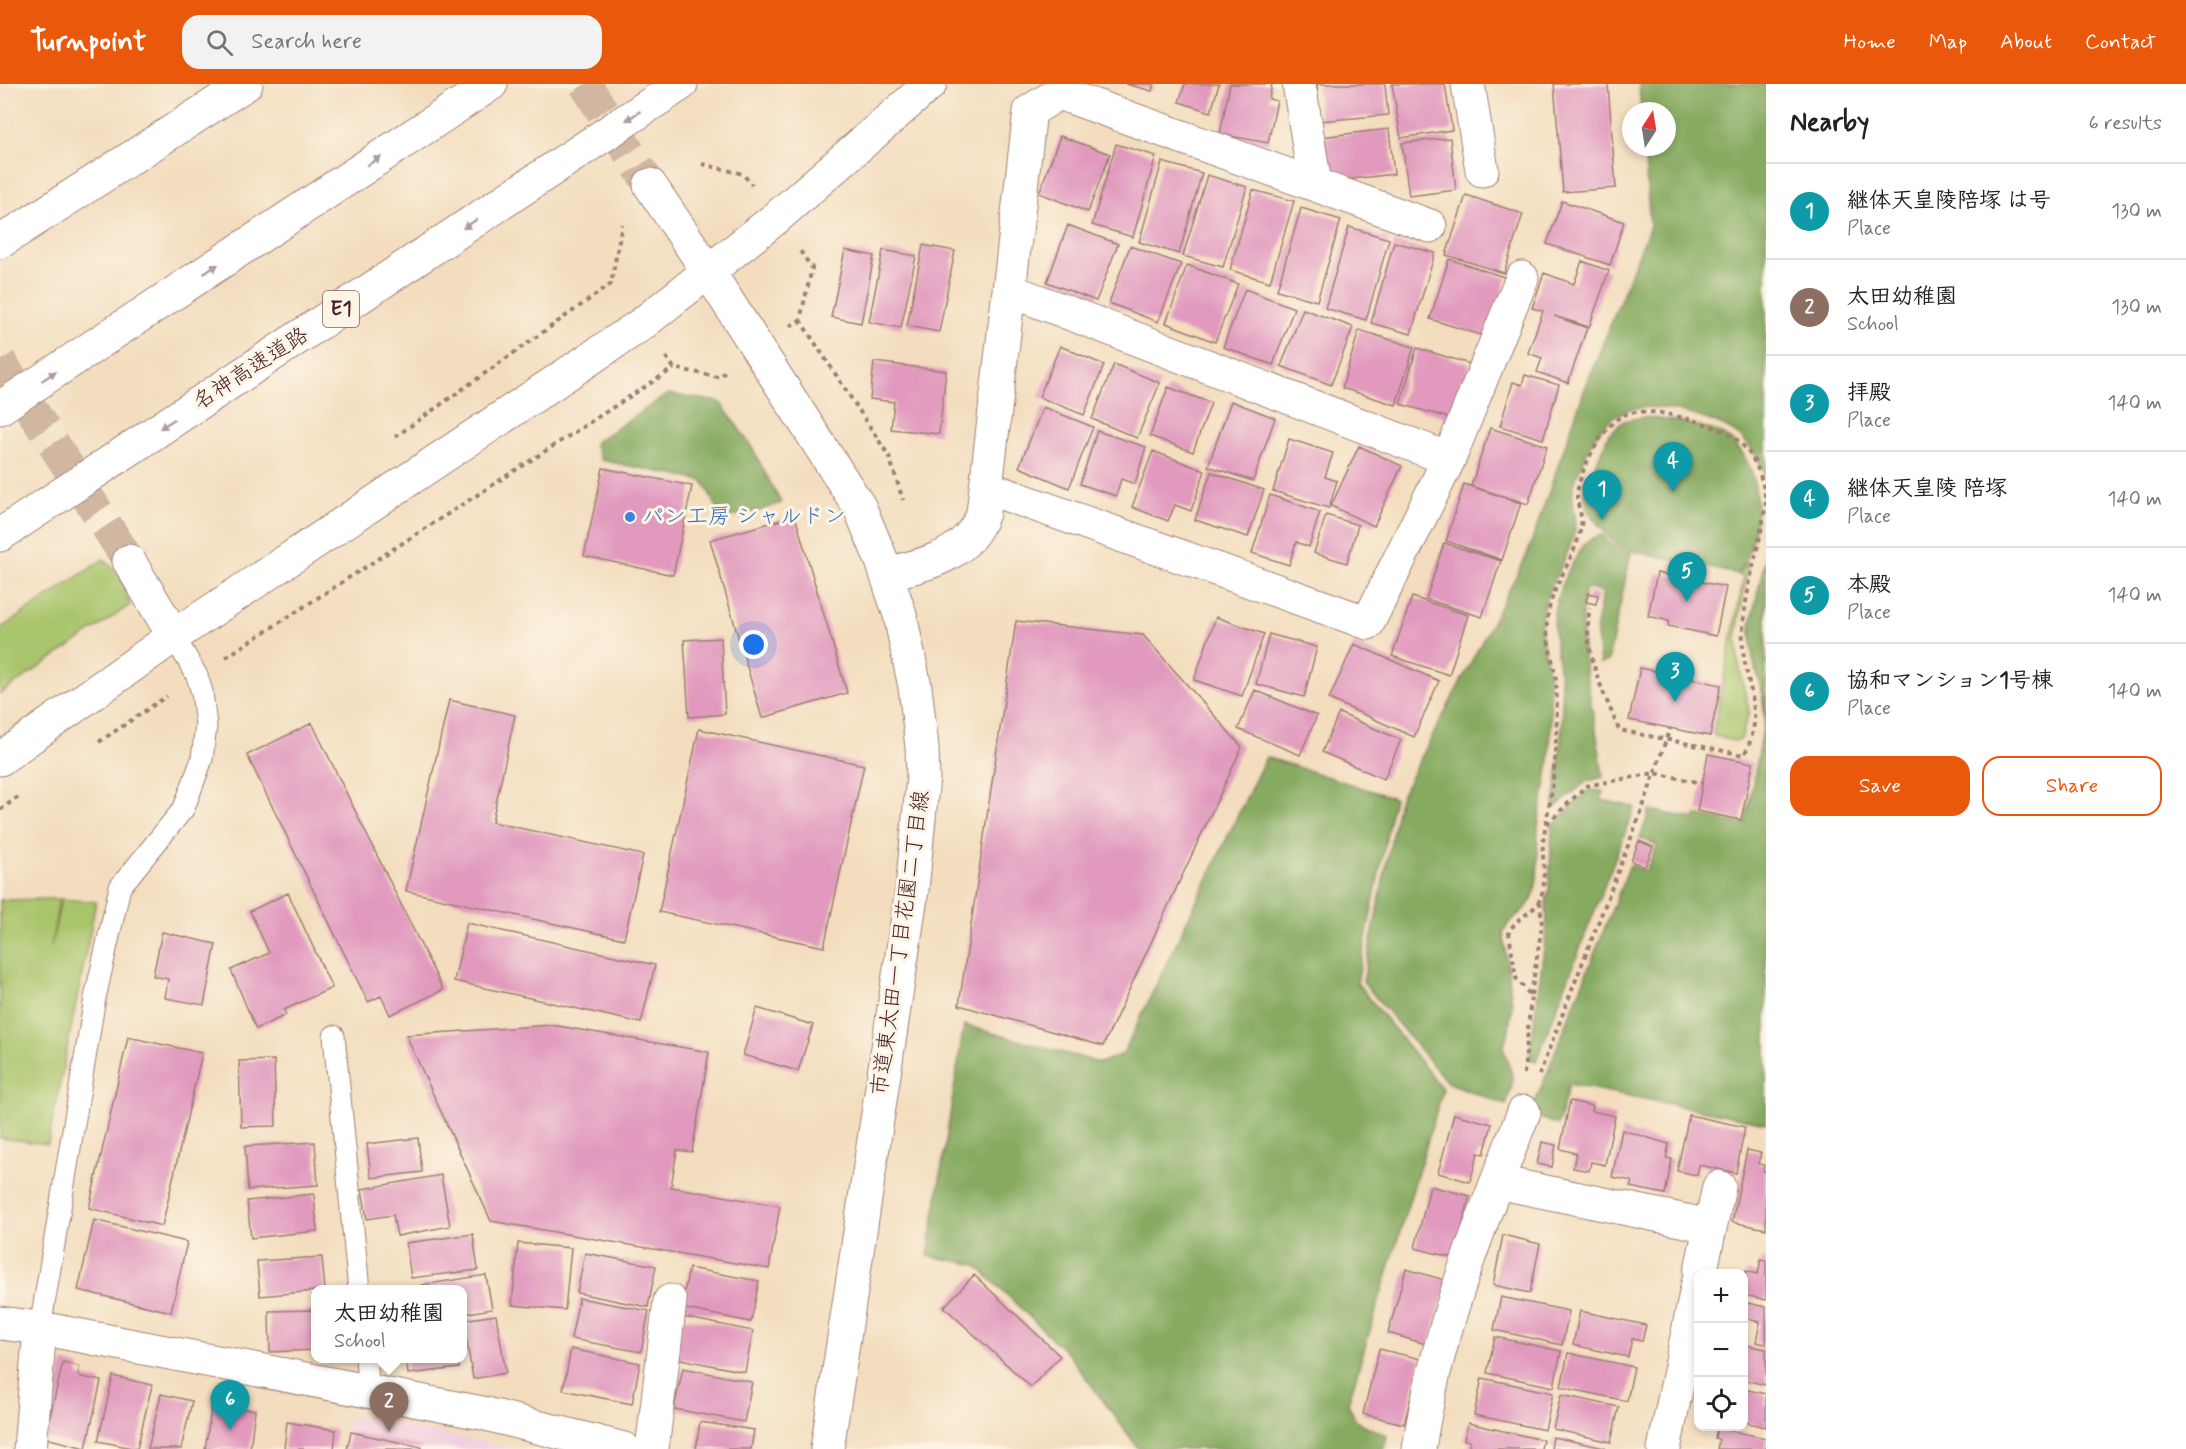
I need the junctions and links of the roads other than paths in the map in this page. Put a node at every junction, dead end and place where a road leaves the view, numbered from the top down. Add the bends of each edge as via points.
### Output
1 (246, 84) edge
2 (491, 84) edge
3 (681, 84) edge
4 (930, 84) edge
5 (1299, 84) edge
6 (1468, 84) edge
7 (1059, 89) edge
8 (1482, 170) dead end
9 (1315, 184) junction
10 (650, 185) tunnel mouth
11 (1430, 226) dead end
12 (0, 242) edge
13 (708, 271) junction
14 (1522, 278) dead end
15 (1008, 290) junction
16 (0, 408) edge
17 (1449, 459) junction
18 (988, 488) junction
19 (0, 535) edge
20 (129, 561) tunnel mouth
21 (887, 574) junction
22 (174, 636) junction
23 (0, 759) edge
24 (334, 1036) dead end
25 (1526, 1108) road end
26 (1497, 1182) junction
27 (1719, 1187) dead end
28 (1710, 1226) junction
29 (1701, 1269) edge
30 (359, 1285) edge
31 (670, 1302) dead end
32 (1694, 1303) edge
33 (0, 1323) edge
34 (40, 1328) junction
35 (366, 1363) edge
36 (369, 1392) junction
37 (30, 1449) edge
38 (624, 1449) edge
39 (652, 1449) edge
40 (827, 1449) edge
41 (1419, 1449) edge
42 (1664, 1449) edge

1 - 12 main road
16 -> 2 main road
3 -> 19 main road, 名神高速道路 / E1
4 - 13 main road via 776,218
5 - 9 main road
6 - 8 main road
7 - 9 main road
7 - 15 main road via 1030,111
9 - 11 main road
10 - 13 main road, 市道東太田一丁目花園二丁目線
13 - 21 main road, 市道東太田一丁目花園二丁目線 via 853,495
13 - 22 main road via 642,324
14 - 17 main road
15 - 17 main road
15 - 18 main road
17 - 18 main road via 1368,623
18 - 21 main road via 979,525 963,546 940,559
20 - 22 main road
21 - 40 main road, 市道東太田一丁目花園二丁目線 via 913,673 923,777 897,997
22 - 23 main road
22 - 34 lane via 197,676 206,726 202,759 184,808 120,887 95,998
24 - 30 lane
25 - 26 main road
26 - 28 main road
26 - 41 main road via 1440,1349
27 - 28 main road
28 - 29 main road
31 - 39 main road
32 - 42 main road
33 - 34 main road
34 - 36 main road
34 - 37 main road
35 - 36 lane
36 - 38 main road via 482,1413

